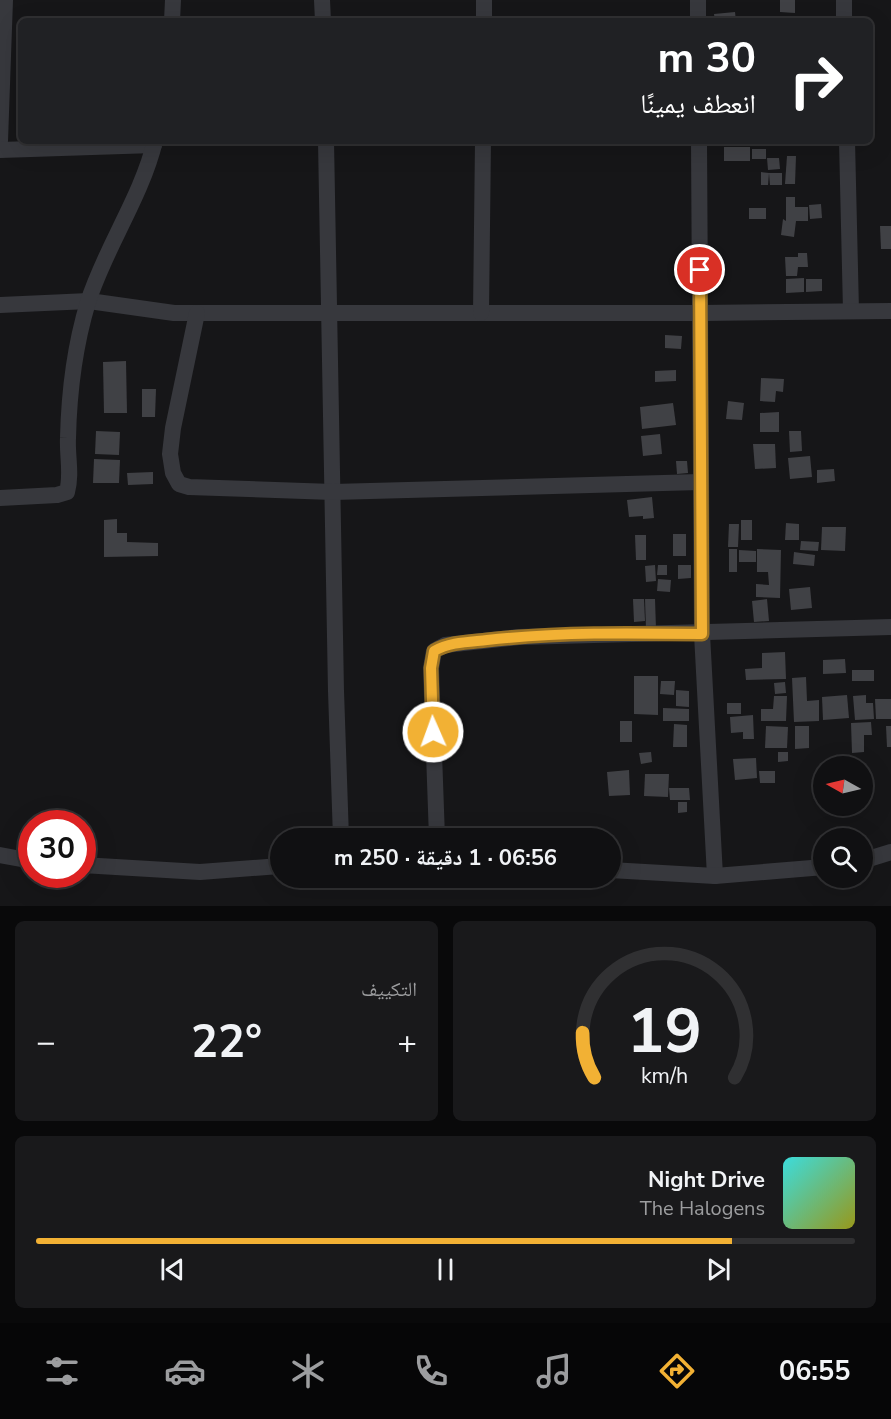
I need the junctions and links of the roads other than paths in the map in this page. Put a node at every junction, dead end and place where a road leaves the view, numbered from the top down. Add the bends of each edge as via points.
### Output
1 (5, 0) edge
2 (173, 0) edge
3 (322, 0) edge
4 (484, 0) edge
5 (698, 0) edge
6 (844, 0) edge
7 (172, 18) edge
8 (323, 18) edge
9 (484, 18) edge
10 (698, 18) edge
11 (844, 18) edge
12 (0, 141) edge
13 (132, 144) edge
14 (154, 144) edge
15 (326, 144) edge
16 (483, 144) edge
17 (699, 144) edge
18 (847, 144) edge
19 (0, 150) edge
20 (88, 301) junction
21 (0, 305) edge
22 (851, 311) junction
23 (891, 311) edge
24 (197, 313) junction
25 (329, 313) junction
26 (481, 313) junction
27 (701, 313) junction
28 (700, 482) junction
29 (333, 492) junction
30 (0, 498) edge
31 (891, 627) edge
32 (702, 634) junction
33 (341, 828) edge
34 (436, 828) edge
35 (891, 852) edge
36 (0, 855) edge
37 (18, 858) edge
38 (873, 858) edge
39 (96, 866) edge
40 (270, 867) edge
41 (813, 868) edge
42 (621, 871) edge
43 (715, 876) junction

1 - 12 street
2 - 7 street
3 - 8 street
4 - 9 street
5 - 10 street
6 - 11 street
13 - 19 street
14 - 20 street via 148,169
15 - 25 street
16 - 26 street
17 - 27 street
18 - 22 street
20 - 21 street
20 - 24 street
20 - 30 street via 74,371 67,492
22 - 23 street
22 - 27 street
24 - 25 street
24 - 29 street via 170,454 179,484
25 - 26 street
25 - 29 street
26 - 27 street
27 - 28 street
28 - 29 street
28 - 32 street
29 - 33 street
31 - 32 street
32 - 34 street via 519,637 445,645 434,651 431,668
32 - 43 street
35 - 38 street
36 - 37 street
39 - 40 street via 200,872
41 - 43 street
42 - 43 street

